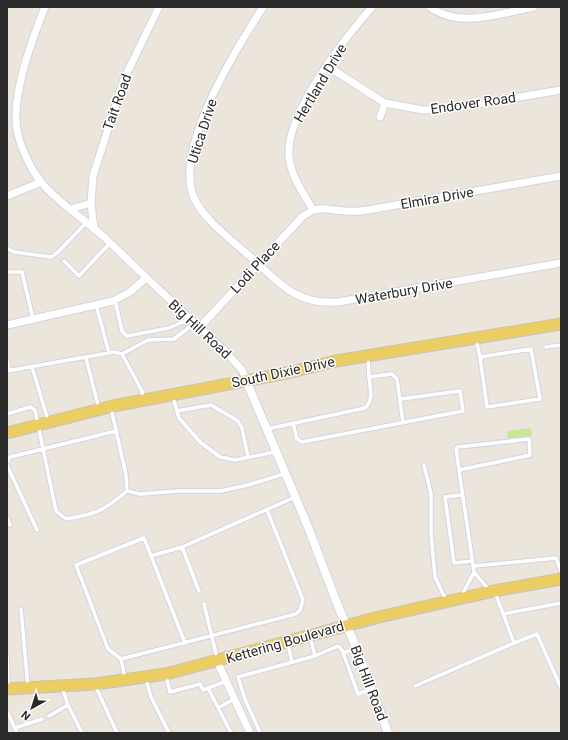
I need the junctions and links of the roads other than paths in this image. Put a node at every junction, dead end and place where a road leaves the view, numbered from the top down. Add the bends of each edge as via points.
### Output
1 (45, 7) edge
2 (159, 7) edge
3 (263, 7) edge
4 (372, 7) edge
5 (430, 7) edge
6 (534, 7) edge
7 (327, 66) junction
8 (561, 90) edge
9 (385, 103) junction
10 (380, 117) dead end
11 (561, 176) edge
12 (41, 182) junction
13 (7, 196) edge
14 (91, 203) junction
15 (71, 209) junction
16 (313, 210) junction
17 (86, 222) junction
18 (94, 229) junction
19 (110, 243) junction
20 (7, 248) edge
21 (64, 261) dead end
22 (561, 263) edge
23 (258, 264) junction
24 (7, 272) edge
25 (146, 278) junction
26 (115, 300) junction
27 (96, 305) junction
28 (33, 319) junction
29 (195, 323) junction
30 (561, 324) edge
31 (7, 325) edge
32 (476, 338) junction
33 (561, 345) edge
34 (546, 347) dead end
35 (109, 353) junction
36 (122, 354) junction
37 (368, 356) junction
38 (480, 357) junction
39 (86, 358) junction
40 (7, 359) edge
41 (32, 367) junction
42 (8, 371) edge
43 (370, 377) junction
44 (246, 380) junction
45 (172, 394) junction
46 (144, 399) junction
47 (401, 399) junction
48 (110, 407) junction
49 (99, 410) junction
50 (177, 411) junction
51 (7, 414) edge
52 (403, 422) junction
53 (292, 423) junction
54 (44, 424) junction
55 (266, 429) junction
56 (116, 431) junction
57 (7, 433) edge
58 (43, 448) junction
59 (276, 451) junction
60 (248, 457) junction
61 (7, 462) edge
62 (7, 465) edge
63 (424, 465) dead end
64 (459, 470) junction
65 (286, 473) junction
66 (127, 491) junction
67 (462, 495) junction
68 (296, 498) junction
69 (267, 510) junction
70 (7, 518) edge
71 (10, 524) dead end
72 (37, 530) dead end
73 (182, 547) junction
74 (151, 556) junction
75 (473, 561) junction
76 (474, 566) junction
77 (561, 571) edge
78 (474, 572) junction
79 (561, 580) edge
80 (200, 591) dead end
81 (492, 592) junction
82 (461, 598) junction
83 (446, 601) junction
84 (561, 603) edge
85 (204, 604) dead end
86 (21, 609) dead end
87 (503, 614) junction
88 (345, 625) junction
89 (309, 635) junction
90 (212, 636) junction
91 (287, 642) junction
92 (185, 643) junction
93 (514, 643) junction
94 (356, 648) junction
95 (343, 653) junction
96 (7, 655) edge
97 (316, 656) junction
98 (121, 659) junction
99 (217, 661) junction
100 (292, 662) junction
101 (166, 674) junction
102 (146, 678) junction
103 (126, 681) junction
104 (227, 682) junction
105 (95, 684) junction
106 (240, 684) junction
107 (62, 686) junction
108 (415, 686) dead end
109 (28, 688) junction
110 (208, 688) junction
111 (561, 688) edge
112 (8, 689) edge
113 (230, 689) junction
114 (372, 689) junction
115 (234, 699) junction
116 (68, 705) junction
117 (218, 708) junction
118 (7, 711) edge
119 (252, 715) junction
120 (49, 716) dead end
121 (42, 719) dead end
122 (244, 719) junction
123 (15, 728) junction
124 (17, 733) edge
125 (82, 733) edge
126 (117, 733) edge
127 (169, 733) edge
128 (231, 733) edge
129 (250, 733) edge
130 (260, 733) edge
131 (388, 733) edge

1 - 12 street, Big Hill Road via 26,60 16,120 24,152
2 - 14 street, Tait Road via 124,80 111,115 93,176
3 - 23 street, Utica Drive via 216,88 193,148 189,167 191,188 199,206
4 - 7 street, Hertland Drive
5 - 6 street via 450,17 467,19
7 - 9 street, Endover Road
7 - 16 street, Hertland Drive via 300,112 292,130 289,147 289,159 294,175
8 - 9 street, Endover Road via 434,110
9 - 10 street
11 - 16 street, Elmira Drive via 368,210
12 - 13 street
12 - 15 street, Big Hill Road
14 - 15 street
14 - 18 street, Tait Road
15 - 17 street, Big Hill Road
16 - 23 street, Lodi Place via 302,217
17 - 18 street, Big Hill Road
17 - 20 lane via 51,257 14,252
18 - 19 street, Big Hill Road
19 - 21 lane via 79,276
19 - 25 street, Big Hill Road
22 - 23 street, Waterbury Drive via 328,303 306,300 295,295
23 - 29 street, Lodi Place
24 - 28 lane via 22,272
25 - 26 street via 130,292
25 - 29 street, Big Hill Road
26 - 27 street
26 - 29 lane via 122,331 127,336
27 - 28 street
27 - 35 lane
28 - 31 street
29 - 36 lane via 174,339 148,340
29 - 44 street, Big Hill Road via 242,370
30 - 32 main road, South Dixie Drive
32 - 37 main road, South Dixie Drive
32 - 38 lane
33 - 34 lane
35 - 36 lane
35 - 39 lane
36 - 46 lane via 142,390
37 - 43 lane
37 - 44 main road, South Dixie Drive
38 - 38 lane via 531,349 540,399 488,406
39 - 41 lane
39 - 49 lane
40 - 42 lane
41 - 42 lane
41 - 54 lane
43 - 47 lane via 392,374 396,379
43 - 53 lane via 371,397 365,408
44 - 45 main road, South Dixie Drive
44 - 55 street, Big Hill Road
45 - 46 main road, South Dixie Drive
45 - 50 lane
46 - 48 main road, South Dixie Drive
47 - 52 lane
47 - 52 lane via 460,391 463,411
48 - 49 main road, South Dixie Drive
48 - 56 lane
49 - 54 main road, South Dixie Drive
50 - 60 lane via 179,418 200,442 220,457 234,460
50 - 60 lane via 211,405 238,421
51 - 54 lane via 30,407
52 - 53 lane via 302,442 297,439
53 - 55 lane
54 - 57 main road, South Dixie Drive
54 - 58 lane
55 - 59 street, Big Hill Road
56 - 58 lane
56 - 66 lane
58 - 61 lane via 10,458
58 - 66 lane via 56,511 62,518 89,515 106,509
59 - 60 lane
59 - 65 street, Big Hill Road
62 - 72 lane
63 - 83 lane via 431,494 435,577
64 - 64 lane via 526,456 530,454 529,439 458,447 456,452
64 - 67 lane
65 - 66 lane via 221,492 180,491 140,494
65 - 68 street, Big Hill Road
67 - 75 lane
67 - 75 lane via 445,497 454,563
68 - 69 lane
68 - 88 street, Big Hill Road
69 - 73 lane
69 - 90 lane via 303,600 300,610 296,614
70 - 71 lane
73 - 74 lane
73 - 80 lane
74 - 92 lane
74 - 98 lane via 144,538 76,565 108,649
75 - 76 lane
76 - 77 lane via 556,558
76 - 78 lane
78 - 81 lane
78 - 82 lane
79 - 81 main road, Kettering Boulevard
81 - 82 main road, Kettering Boulevard
81 - 87 lane
82 - 83 main road, Kettering Boulevard
83 - 88 main road, Kettering Boulevard
84 - 87 lane
85 - 90 lane
86 - 109 lane
87 - 93 lane
88 - 89 main road, Kettering Boulevard
88 - 94 street, Big Hill Road
89 - 91 main road, Kettering Boulevard
89 - 97 lane
90 - 92 lane
90 - 99 lane
91 - 99 main road, Kettering Boulevard
91 - 100 lane
92 - 98 lane
93 - 108 lane
93 - 111 lane via 537,634
94 - 95 lane
94 - 114 street, Big Hill Road
95 - 97 lane via 338,646
95 - 114 lane via 358,694
96 - 112 lane
97 - 100 lane
98 - 103 lane
99 - 101 main road, Kettering Boulevard
99 - 104 street
100 - 106 lane via 238,677
101 - 102 main road, Kettering Boulevard
101 - 110 lane via 170,692 200,684 203,690
102 - 103 main road, Kettering Boulevard
102 - 127 lane via 151,697
103 - 105 main road, Kettering Boulevard
104 - 110 lane
104 - 113 street
105 - 107 main road, Kettering Boulevard
105 - 126 lane
106 - 113 lane
106 - 119 lane
107 - 109 main road, Kettering Boulevard
107 - 116 lane
109 - 112 main road, Kettering Boulevard
110 - 117 lane
113 - 115 street
114 - 131 street, Big Hill Road
115 - 117 lane
115 - 122 street
116 - 120 lane
116 - 125 lane
117 - 128 lane
118 - 123 lane
119 - 122 lane
119 - 130 lane
121 - 123 lane
122 - 129 street
123 - 124 lane

